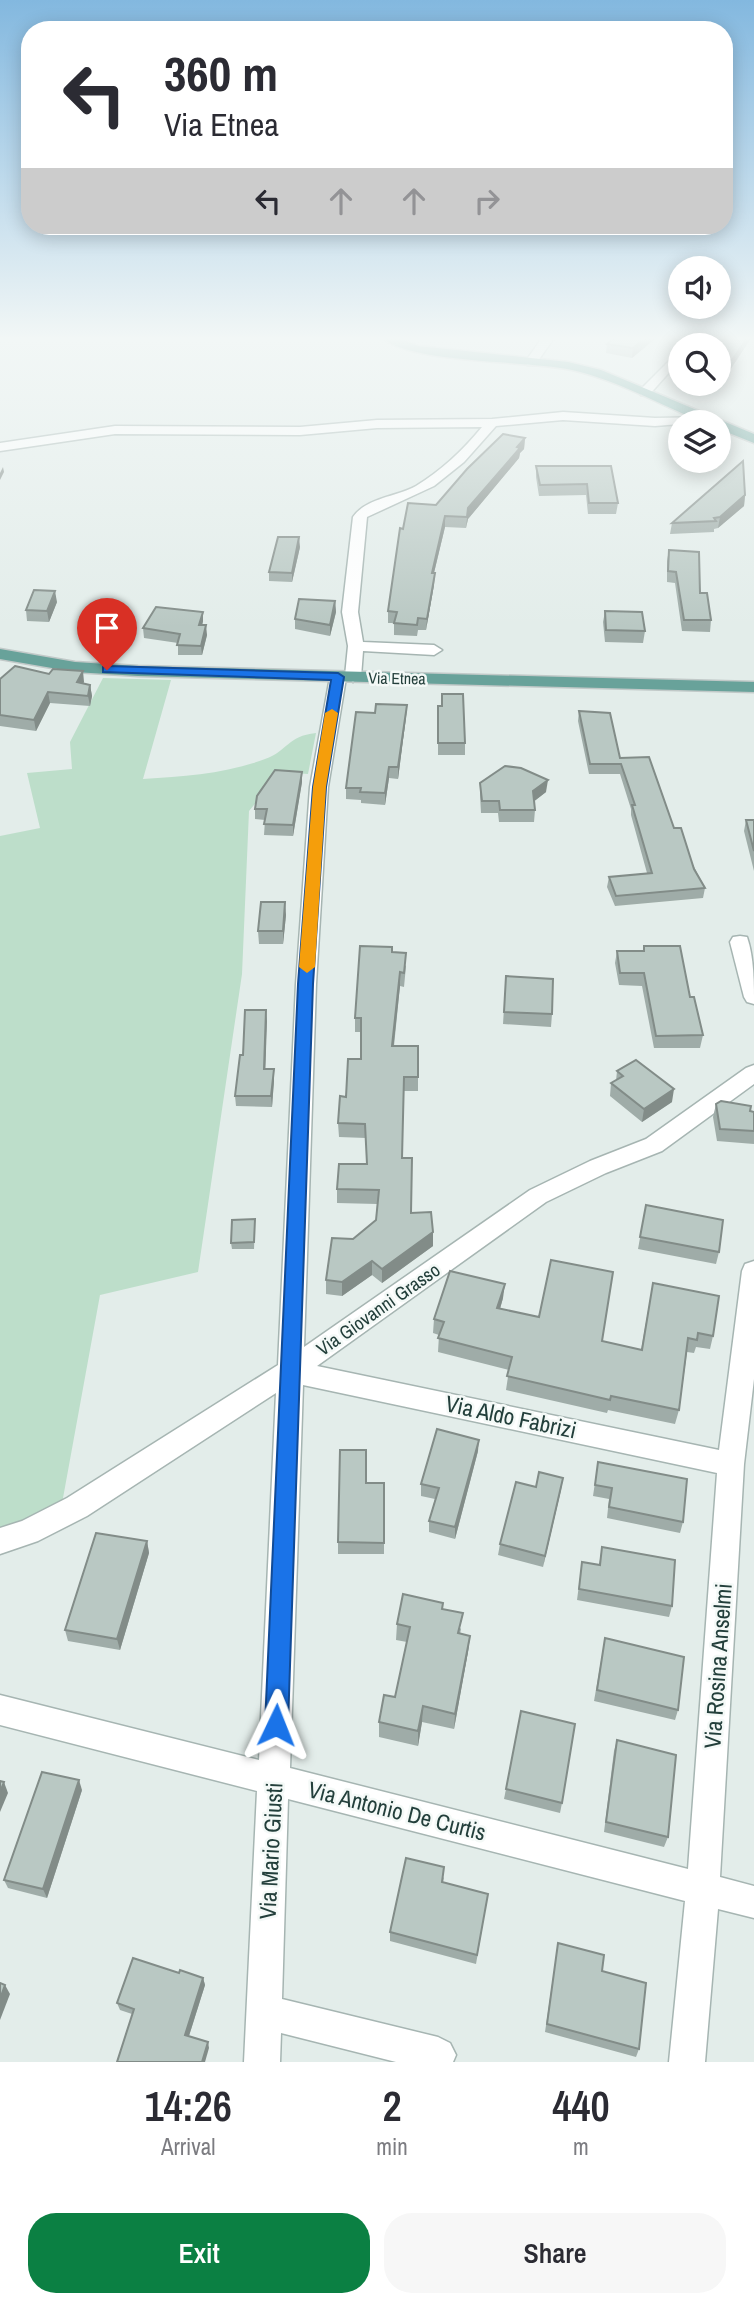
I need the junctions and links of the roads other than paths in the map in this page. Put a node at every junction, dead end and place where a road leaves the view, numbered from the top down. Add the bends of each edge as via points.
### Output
1 (86, 434) edge
2 (484, 434) edge
3 (0, 447) edge
4 (356, 646) junction
5 (434, 650) dead end
6 (5, 655) edge
7 (345, 677) junction
8 (754, 687) edge
9 (740, 942) dead end
10 (754, 997) edge
11 (754, 1073) edge
12 (754, 1271) edge
13 (290, 1371) junction
14 (747, 1397) edge
15 (731, 1464) junction
16 (0, 1541) edge
17 (0, 1710) edge
18 (274, 1779) junction
19 (703, 1889) junction
20 (754, 1902) edge
21 (264, 2012) junction
22 (438, 2054) dead end
23 (262, 2062) edge
24 (687, 2062) edge

1 - 3 street
2 - 4 street, Via Mario Giusti via 429,482 364,510 350,612
4 - 5 street
4 - 7 street, Via Mario Giusti
6 - 7 main road, Via Etnea via 107,670
7 - 8 main road, Via Etnea
7 - 13 street, Via Mario Giusti via 319,787
9 - 10 street
11 - 13 street, Via Giovanni Grasso via 654,1145 538,1196
12 - 14 street, Via Rosina Anselmi
13 - 15 street, Via Aldo Fabrizi
13 - 16 street, Via Giovanni Grasso via 77,1507
13 - 18 street, Via Mario Giusti
14 - 15 street, Via Rosina Anselmi
15 - 19 street, Via Rosina Anselmi
17 - 18 street, Via Antonio De Curtis
18 - 19 street, Via Antonio De Curtis
18 - 21 street, Via Mario Giusti
19 - 20 street, Via Antonio De Curtis
19 - 24 street, Via Rosina Anselmi
21 - 22 street
21 - 23 street, Via Mario Giusti

